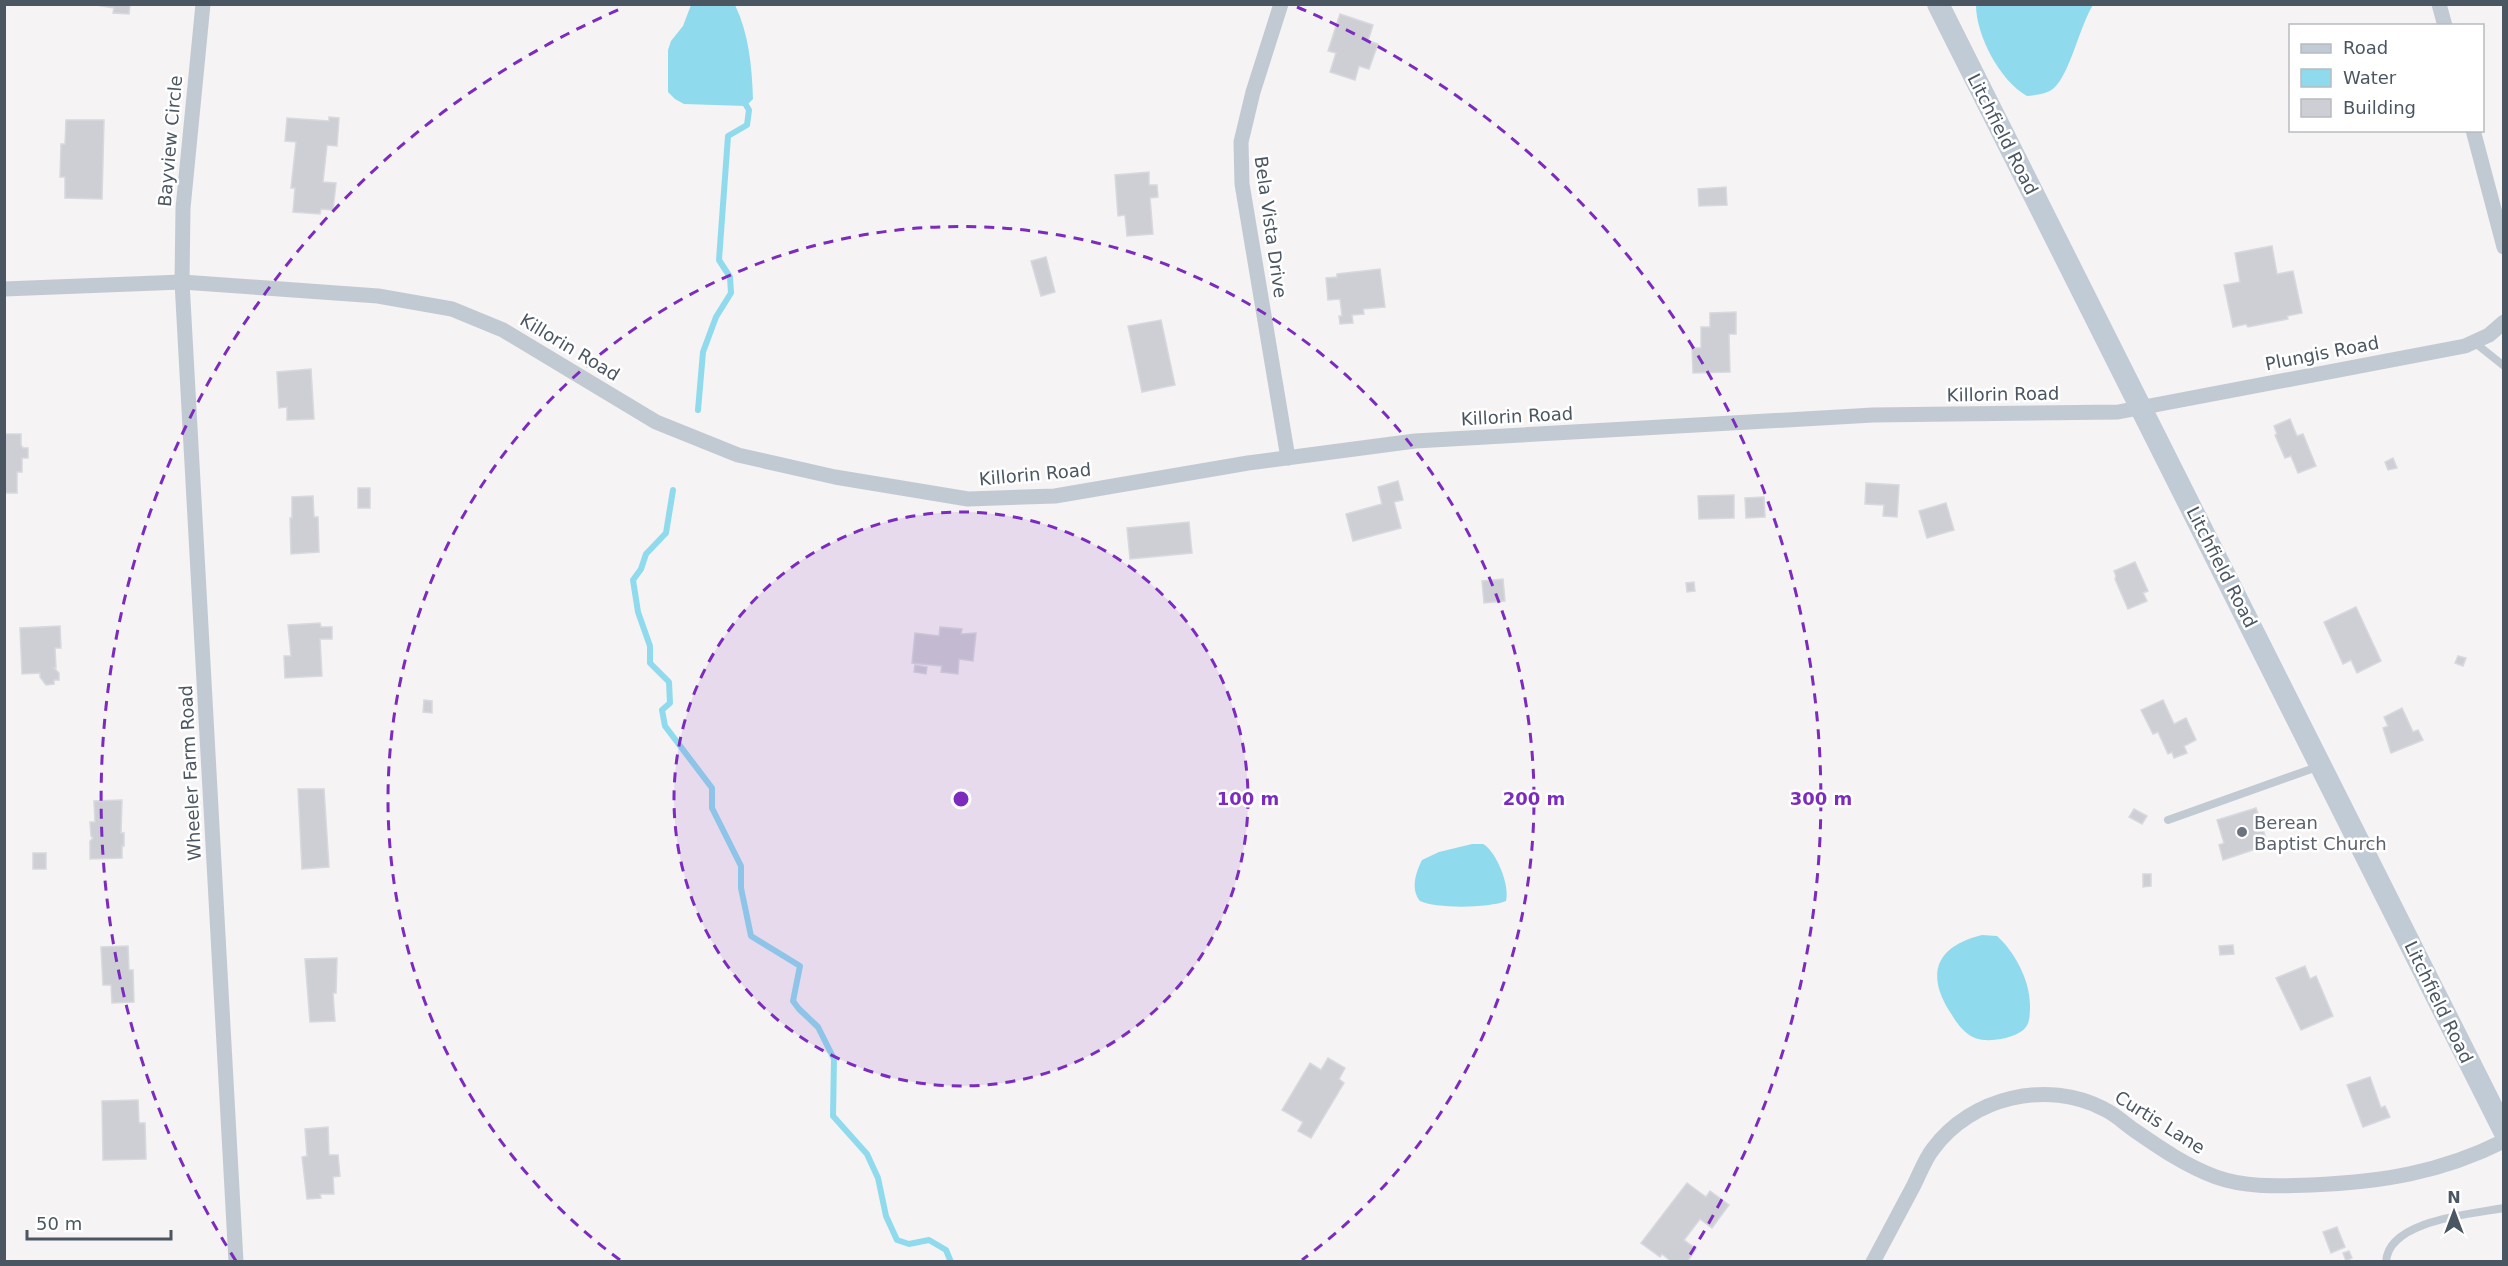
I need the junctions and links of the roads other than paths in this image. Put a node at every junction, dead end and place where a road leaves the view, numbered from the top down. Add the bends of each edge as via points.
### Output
1 (203, 4) edge
2 (1281, 4) edge
3 (1938, 4) edge
4 (2439, 4) edge
5 (2444, 24) edge
6 (2474, 132) edge
7 (2504, 247) edge
8 (182, 282) junction
9 (4, 289) edge
10 (2504, 322) edge
11 (2474, 342) junction
12 (2504, 366) edge
13 (2142, 409) junction
14 (1288, 458) junction
15 (2322, 766) junction
16 (2168, 820) dead end
17 (2504, 1131) edge
18 (2504, 1141) edge
19 (2504, 1208) edge
20 (236, 1262) edge
21 (1874, 1262) edge
22 (2386, 1262) edge

1 - 8 street, Bayview Circle via 183,208
2 - 14 street, Bela Vista Drive via 1241,142 1242,184
3 - 13 main road, Litchfield Road
4 - 5 street
6 - 7 street
8 - 9 street, Killorin Road
8 - 14 street, Killorin Road via 378,296 452,309 503,330 656,422 738,455 835,477 968,499 1055,496
8 - 20 street, Wheeler Farm Road
10 - 11 street, Plungis Road
11 - 12 lane
11 - 13 street, Plungis Road
13 - 14 street, Killorin Road via 1873,415 1415,441
13 - 15 main road, Litchfield Road
15 - 16 lane
15 - 17 main road, Litchfield Road
18 - 21 street, Curtis Lane via 2451,1165 2403,1177 2352,1183 2244,1185 2183,1163 2105,1109 2081,1099 2023,1095 2000,1101 1954,1126 1932,1149
19 - 22 lane via 2419,1225 2395,1240

